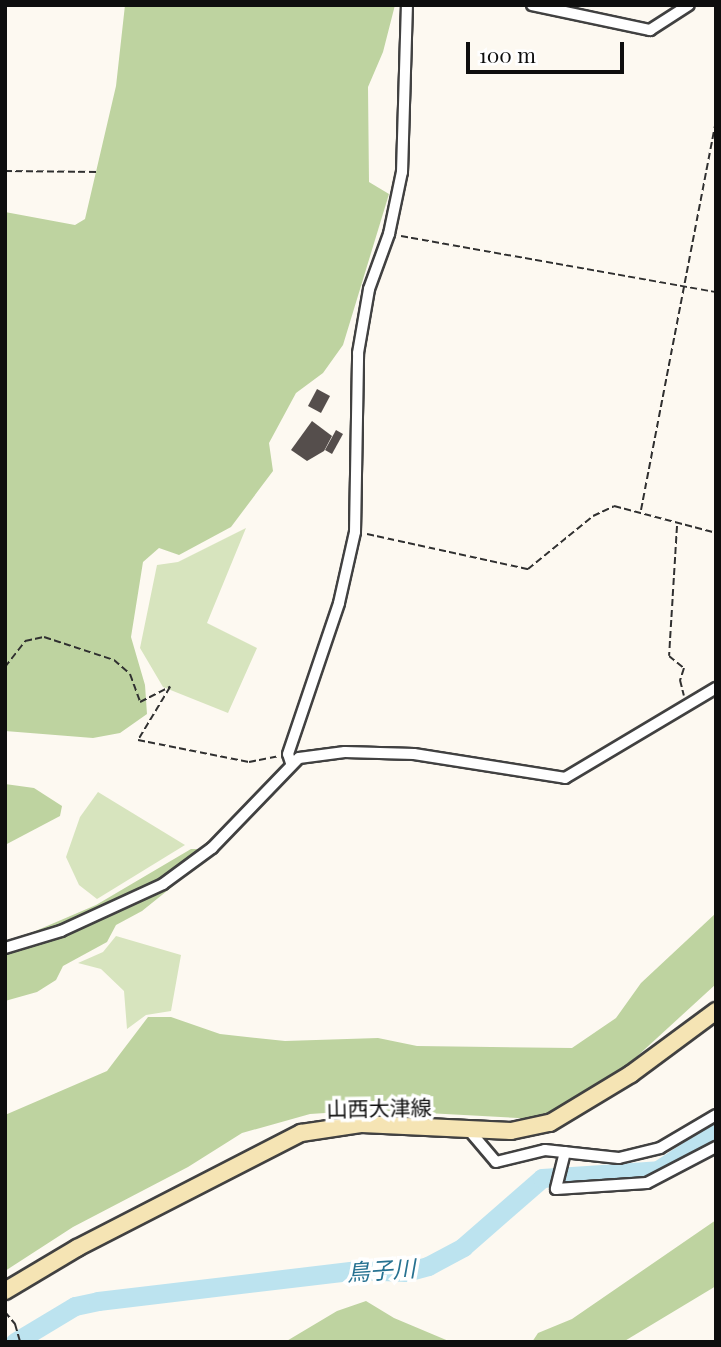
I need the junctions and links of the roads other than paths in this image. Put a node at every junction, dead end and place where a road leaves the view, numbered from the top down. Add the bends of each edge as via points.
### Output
1 (407, 5) edge
2 (532, 5) edge
3 (689, 5) edge
4 (716, 688) edge
5 (290, 759) junction
6 (5, 948) edge
7 (716, 1011) edge
8 (716, 1115) edge
9 (468, 1129) junction
10 (716, 1147) edge
11 (564, 1154) junction
12 (5, 1291) edge

1 - 5 street via 402,172 389,234 369,289 358,353 355,532 339,603
2 - 3 street via 650,30
4 - 5 street via 565,778 414,754 345,752
5 - 6 street via 221,840 163,884 61,931
7 - 9 main road, 山西大津線 via 574,1112 528,1130
8 - 11 street via 650,1151 619,1158
9 - 11 street via 496,1162 545,1150
9 - 12 main road, 山西大津線 via 362,1124 302,1133 77,1248
10 - 11 street via 647,1183 556,1189

